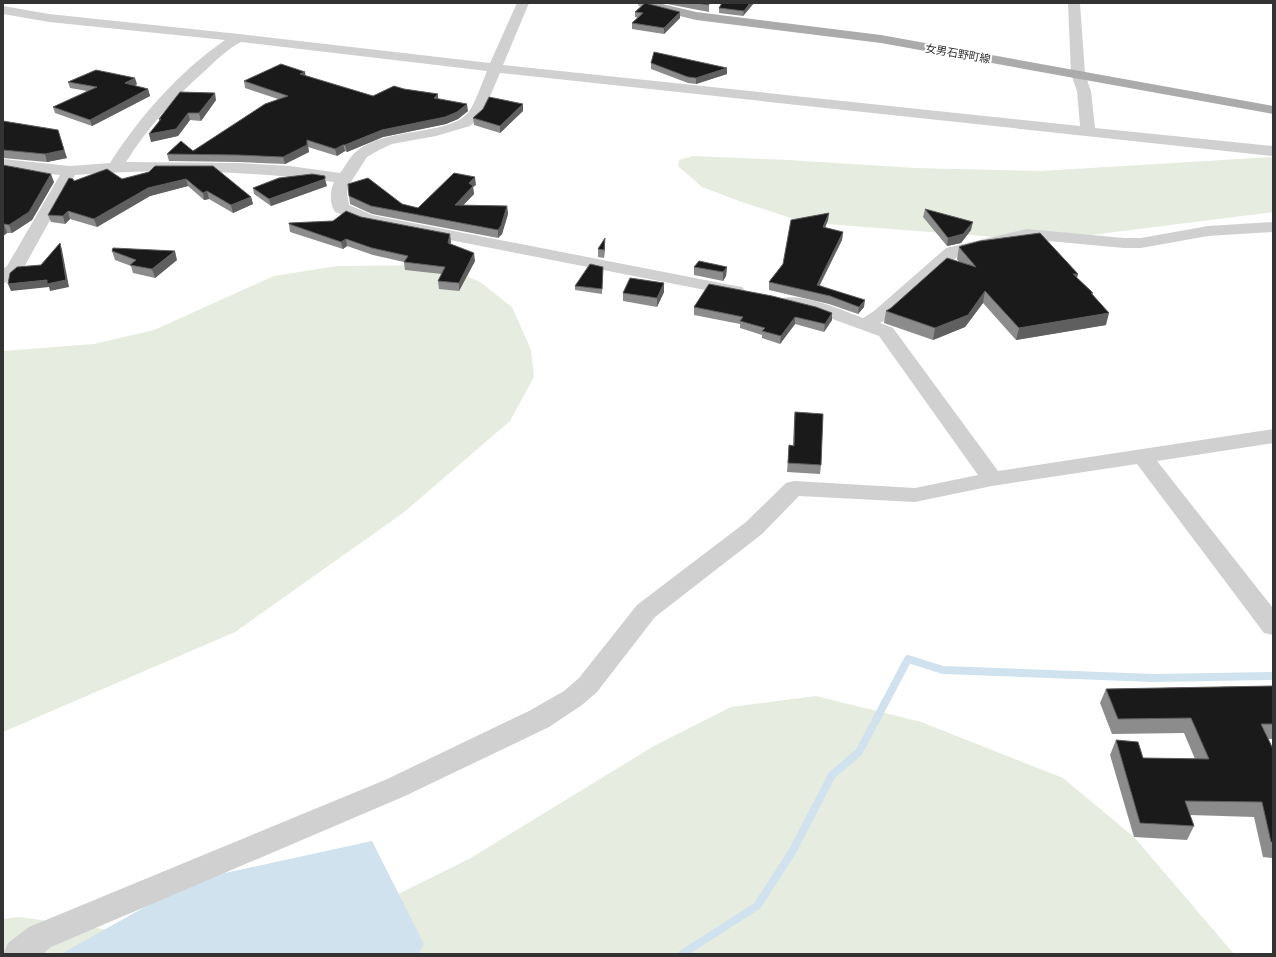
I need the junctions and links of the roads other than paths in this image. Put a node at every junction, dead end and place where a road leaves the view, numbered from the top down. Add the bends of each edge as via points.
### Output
1 (31, 3) edge
2 (523, 3) edge
3 (643, 3) edge
4 (1074, 3) edge
5 (7, 11) edge
6 (239, 38) junction
7 (494, 68) junction
8 (1078, 74) junction
9 (1273, 110) edge
10 (1088, 131) junction
11 (1273, 152) edge
12 (3, 164) edge
13 (115, 167) junction
14 (70, 171) junction
15 (344, 178) junction
16 (1273, 227) edge
17 (3, 278) edge
18 (749, 293) edge
19 (772, 298) edge
20 (866, 324) junction
21 (1273, 436) edge
22 (1143, 456) junction
23 (992, 479) junction
24 (1273, 626) edge
25 (19, 954) edge

1 - 5 street
2 - 7 street
3 - 8 main road, 女男石野町線 via 696,16 881,39
4 - 8 street
5 - 6 street via 49,18
6 - 7 street
6 - 13 street via 228,43 183,81 126,148
7 - 10 street
7 - 15 street via 475,115 469,120 383,143 370,149
8 - 9 main road, 女男石野町線
8 - 10 street via 1084,91
10 - 11 street
12 - 14 street
13 - 14 street
13 - 15 street via 239,168
14 - 17 street via 14,269
15 - 18 street via 337,194 341,208 368,219
16 - 20 street via 1224,229 1141,243 1027,234 952,252 881,315
19 - 20 street via 822,309
20 - 23 street via 886,332
21 - 22 street
22 - 23 street
22 - 24 street
23 - 25 street via 915,495 794,488 754,528 646,611 588,685 573,698 539,719 395,788 40,937

